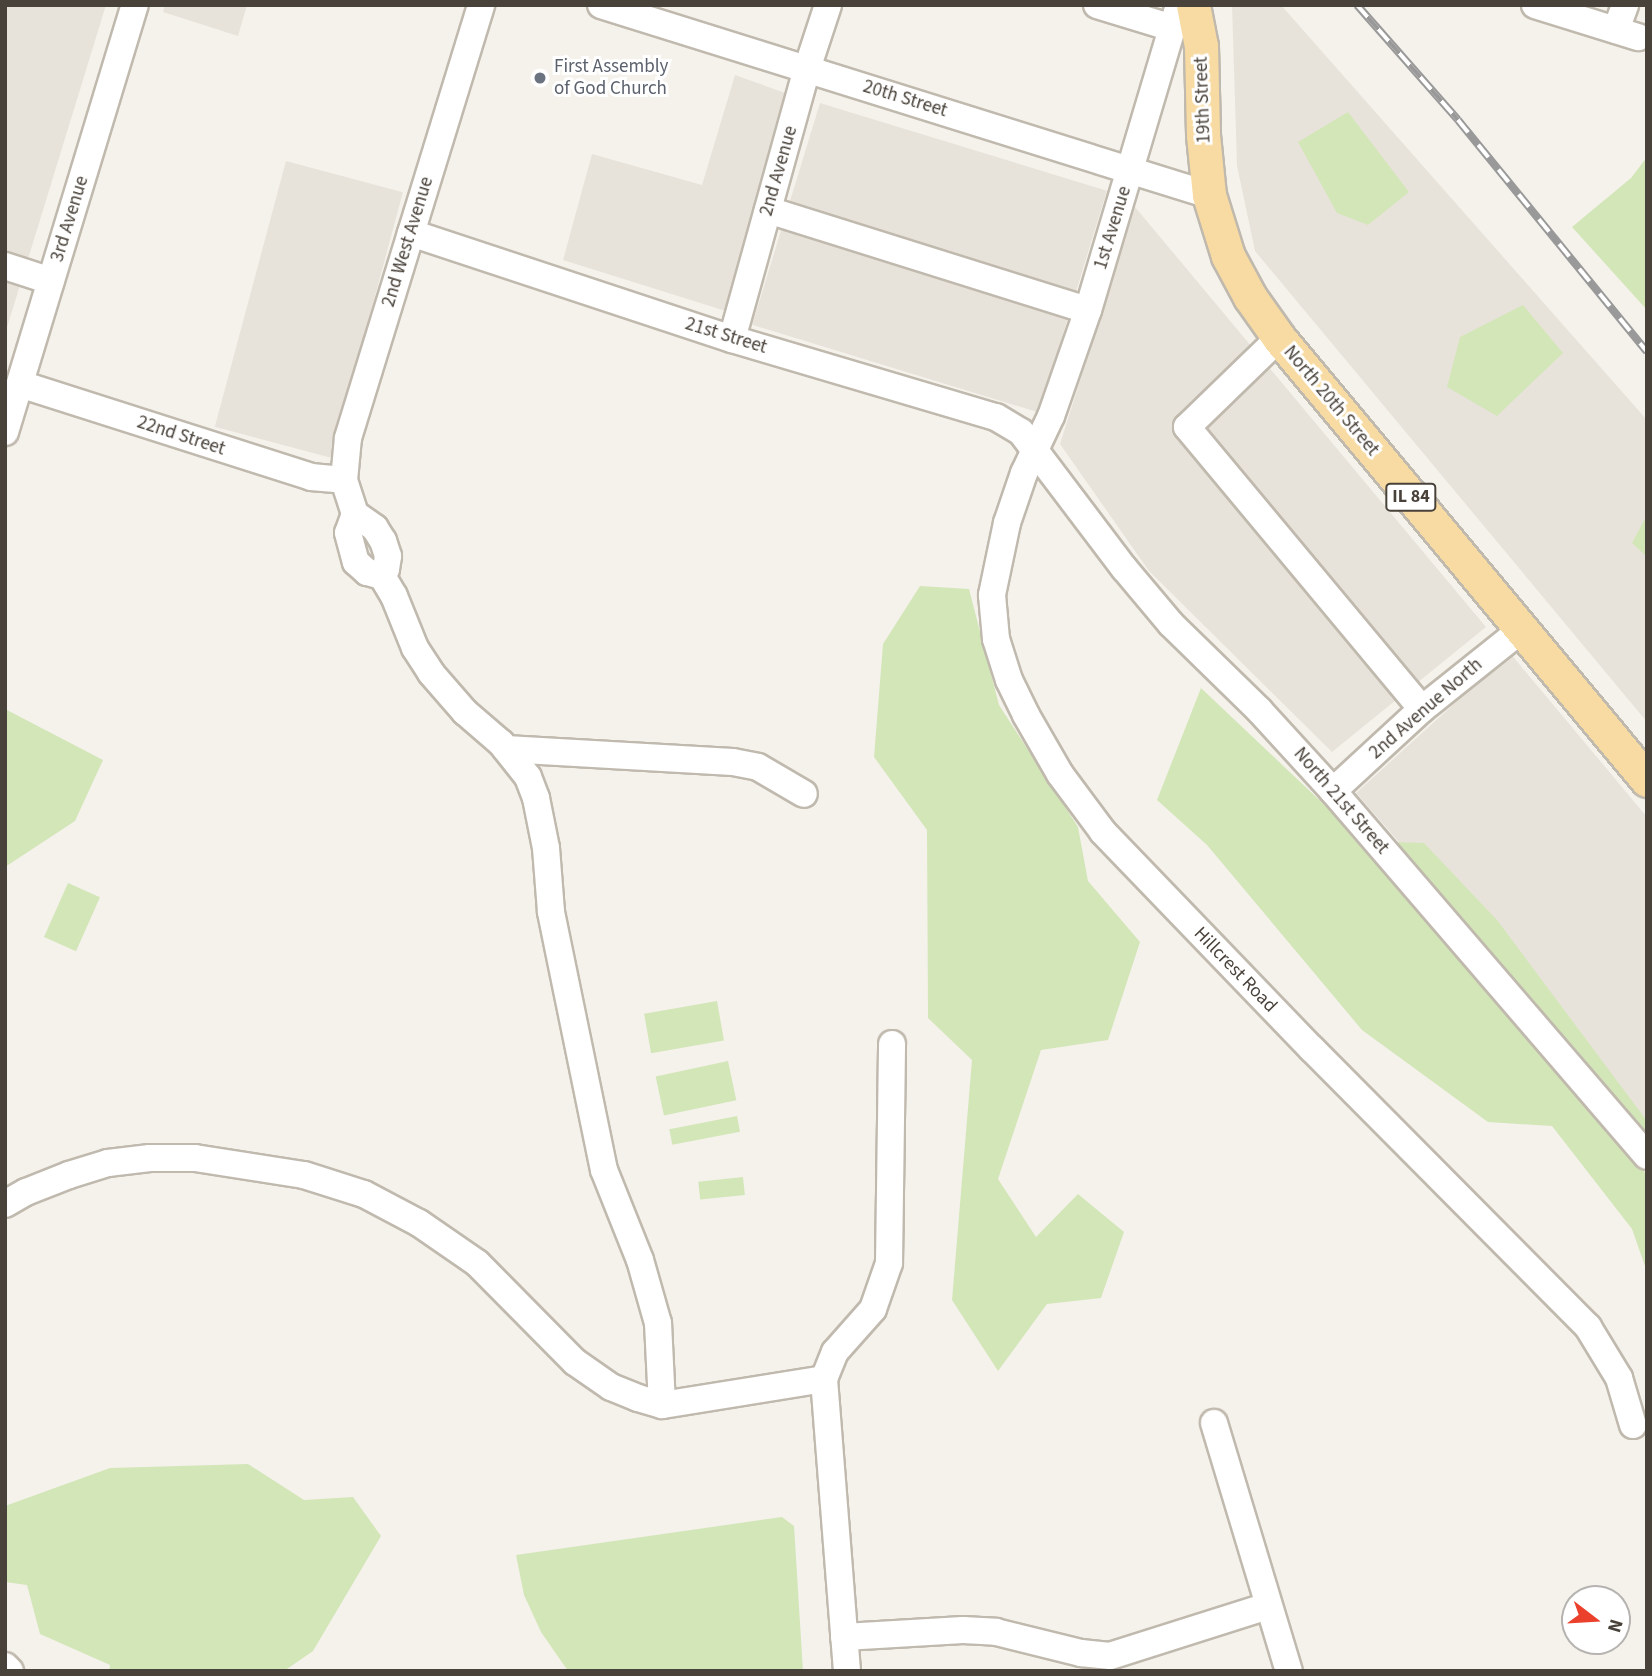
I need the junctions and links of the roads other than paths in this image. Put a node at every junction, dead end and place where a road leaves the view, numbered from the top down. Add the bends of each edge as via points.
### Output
1 (135, 5) edge
2 (481, 5) edge
3 (601, 5) edge
4 (828, 5) edge
5 (1097, 5) edge
6 (1535, 5) edge
7 (1625, 5) edge
8 (1181, 13) edge
9 (807, 69) junction
10 (1131, 169) junction
11 (1209, 195) junction
12 (768, 210) junction
13 (411, 233) junction
14 (5, 266) edge
15 (51, 281) junction
16 (1088, 310) junction
17 (1279, 338) junction
18 (732, 339) junction
19 (20, 384) junction
20 (7, 419) edge
21 (1035, 447) junction
22 (344, 480) junction
23 (1521, 630) junction
24 (1422, 709) junction
25 (506, 750) junction
26 (1647, 780) edge
27 (1333, 791) junction
28 (804, 794) dead end
29 (892, 1044) dead end
30 (1647, 1156) edge
31 (5, 1204) edge
32 (824, 1379) junction
33 (662, 1405) junction
34 (1214, 1423) dead end
35 (1633, 1425) dead end
36 (1268, 1606) junction
37 (844, 1637) junction
38 (5, 1665) edge
39 (10, 1671) edge
40 (847, 1671) edge
41 (1289, 1671) edge

1 - 15 street, 3rd Avenue
2 - 13 street, 2nd West Avenue
3 - 9 street, 20th Street
4 - 9 street, 2nd Avenue
5 - 8 street
6 - 7 street via 1627,34
8 - 10 street, 1st Avenue
8 - 11 main road, 19th Street / IL 84 via 1201,46
9 - 10 street, 20th Street
9 - 12 street, 2nd Avenue
10 - 11 street, 20th Street
10 - 16 street, 1st Avenue
11 - 17 main road, North 20th Street / IL 84 via 1228,256
12 - 16 street
12 - 18 street, 2nd Avenue
13 - 18 street, 21st Street
13 - 22 street, 2nd West Avenue via 348,438
14 - 15 street
15 - 19 street, 3rd Avenue
16 - 21 street, 1st Avenue via 1051,416
17 - 23 main road, North 20th Street / IL 84
17 - 24 street via 1187,427
18 - 21 street, 21st Street via 996,417
19 - 20 street, 3rd Avenue
19 - 22 street, 22nd Street via 311,477
21 - 27 street, North 21st Street via 1171,624
21 - 35 street, Hillcrest Road via 1007,523 992,595 996,639 1009,680 1060,774 1103,832 1185,919 1588,1327 1619,1378
22 - 25 street via 355,514 348,533 356,562 367,572 382,576 431,673
23 - 24 street, 2nd Avenue North
23 - 26 main road, North 20th Street / IL 84
24 - 27 street, 2nd Avenue North
25 - 28 street via 733,762 758,767
25 - 33 street via 528,777 536,798 551,912 604,1170 640,1259 658,1323
27 - 30 street, North 21st Street
29 - 32 street via 889,1263 873,1309 835,1352
31 - 33 street via 69,1175 150,1158 195,1158 304,1175 364,1194 419,1223 477,1263 575,1362 611,1387
32 - 33 street
32 - 37 street
34 - 36 street
36 - 37 street via 1110,1656 985,1631
36 - 41 street
37 - 40 street
38 - 39 street

